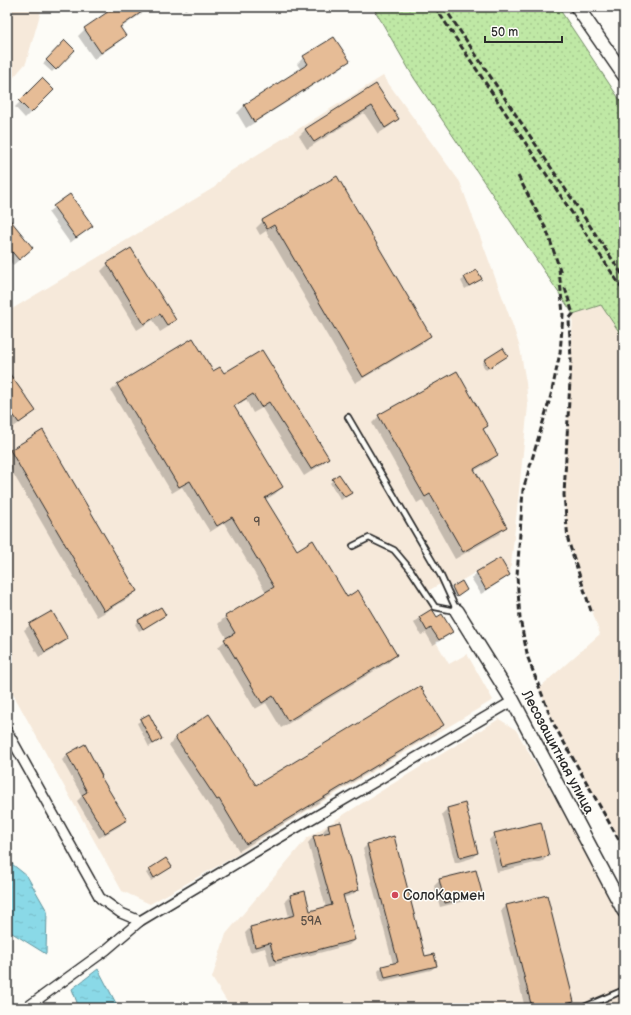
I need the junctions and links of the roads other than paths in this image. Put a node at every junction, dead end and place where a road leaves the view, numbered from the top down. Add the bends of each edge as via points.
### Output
1 (577, 7) edge
2 (624, 75) edge
3 (348, 418) dead end
4 (354, 546) dead end
5 (457, 611) junction
6 (513, 702) junction
7 (7, 732) edge
8 (624, 911) edge
9 (140, 921) junction
10 (624, 990) edge
11 (26, 1008) edge
12 (582, 1008) edge

1 - 2 street
3 - 5 lane via 441,576
4 - 5 lane via 369,538 394,550 435,607
5 - 6 street, Лесозащитная улица
6 - 8 street, Лесозащитная улица
6 - 9 street
7 - 9 street via 100,898 120,913
9 - 11 street via 106,950
10 - 12 lane

